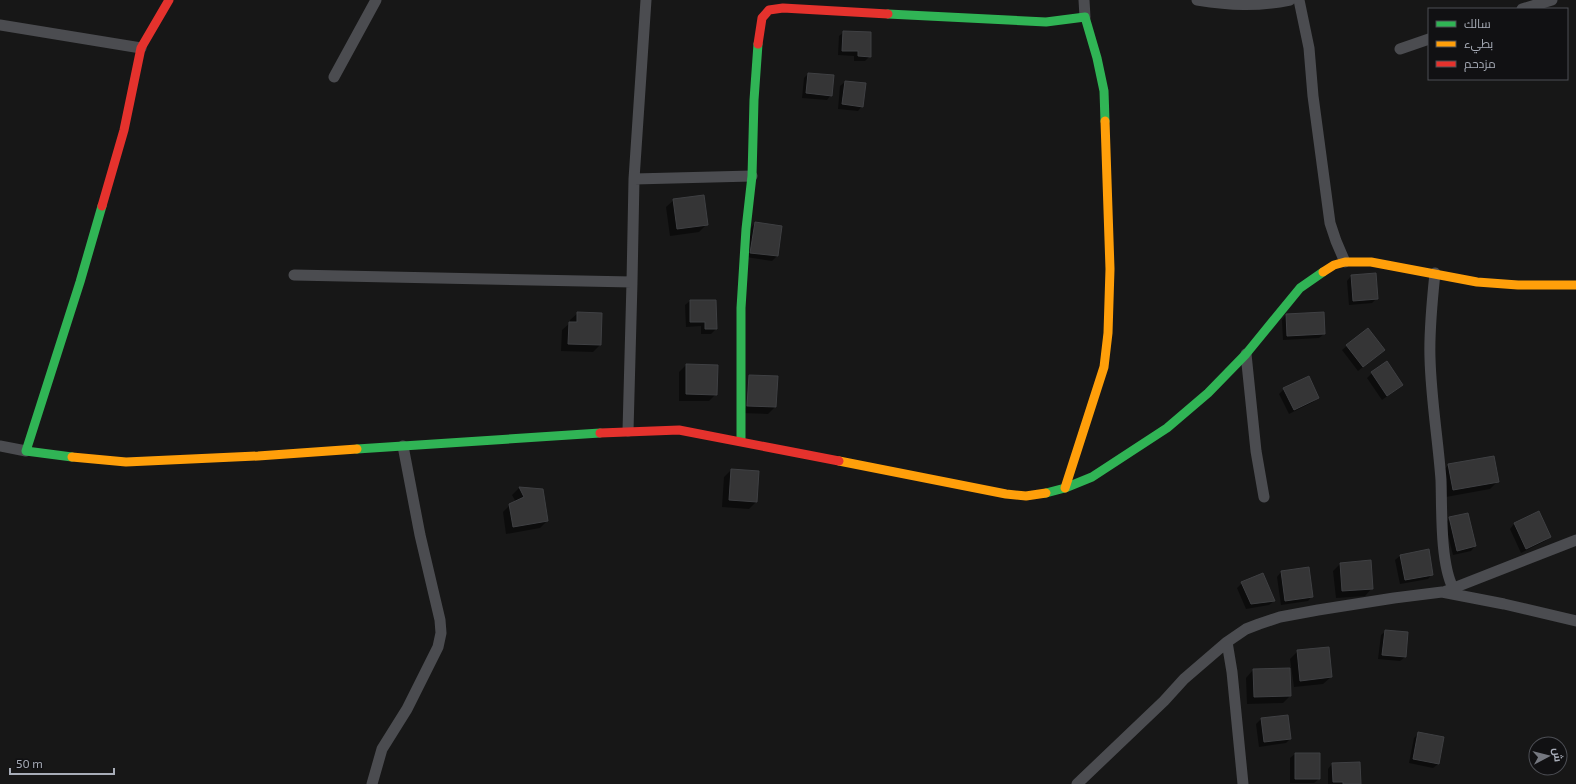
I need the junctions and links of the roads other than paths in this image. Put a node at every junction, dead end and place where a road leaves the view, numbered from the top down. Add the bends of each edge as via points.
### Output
1 (169, 0) edge
2 (376, 0) edge
3 (646, 0) edge
4 (1084, 0) edge
5 (1197, 0) edge
6 (1290, 0) edge
7 (1298, 0) edge
8 (1552, 0) edge
9 (1525, 8) edge
10 (1085, 17) junction
11 (0, 25) edge
12 (1428, 39) edge
13 (141, 48) junction
14 (1400, 49) dead end
15 (334, 77) dead end
16 (752, 176) junction
17 (634, 179) junction
18 (1345, 262) junction
19 (1435, 273) junction
20 (294, 275) dead end
21 (632, 282) junction
22 (1576, 286) edge
23 (1246, 354) junction
24 (628, 431) junction
25 (741, 441) junction
26 (0, 446) edge
27 (403, 446) junction
28 (26, 451) junction
29 (1065, 488) junction
30 (1264, 497) dead end
31 (1576, 540) edge
32 (1453, 588) junction
33 (1442, 592) junction
34 (1576, 621) edge
35 (1227, 642) junction
36 (372, 784) edge
37 (1077, 784) edge
38 (1243, 784) edge

1 - 13 street
2 - 15 street
3 - 17 street
4 - 10 street
5 - 6 street via 1245,6
7 - 18 street via 1309,48 1330,224
8 - 9 street
10 - 16 street via 1046,22 783,8 769,10 762,18 758,36
10 - 29 street via 1104,91 1110,291 1104,367
11 - 13 street
12 - 14 street
13 - 28 street via 124,130 80,282
16 - 17 street
16 - 25 street via 741,308
17 - 21 street
18 - 19 street via 1371,262
18 - 23 street via 1322,272 1300,288
19 - 22 street via 1477,282
19 - 32 street via 1430,320 1430,360 1445,552
20 - 21 street
21 - 24 street
23 - 29 street via 1208,393 1167,428 1092,477
23 - 30 street via 1256,451
24 - 25 street via 679,430
24 - 27 street
25 - 29 street via 1006,494 1040,495
26 - 28 street
27 - 28 street via 126,462
27 - 36 street via 441,633 428,670 382,749
31 - 32 street
32 - 33 street
33 - 34 street
33 - 35 street via 1280,617 1246,629
35 - 37 street via 1184,679
35 - 38 street

